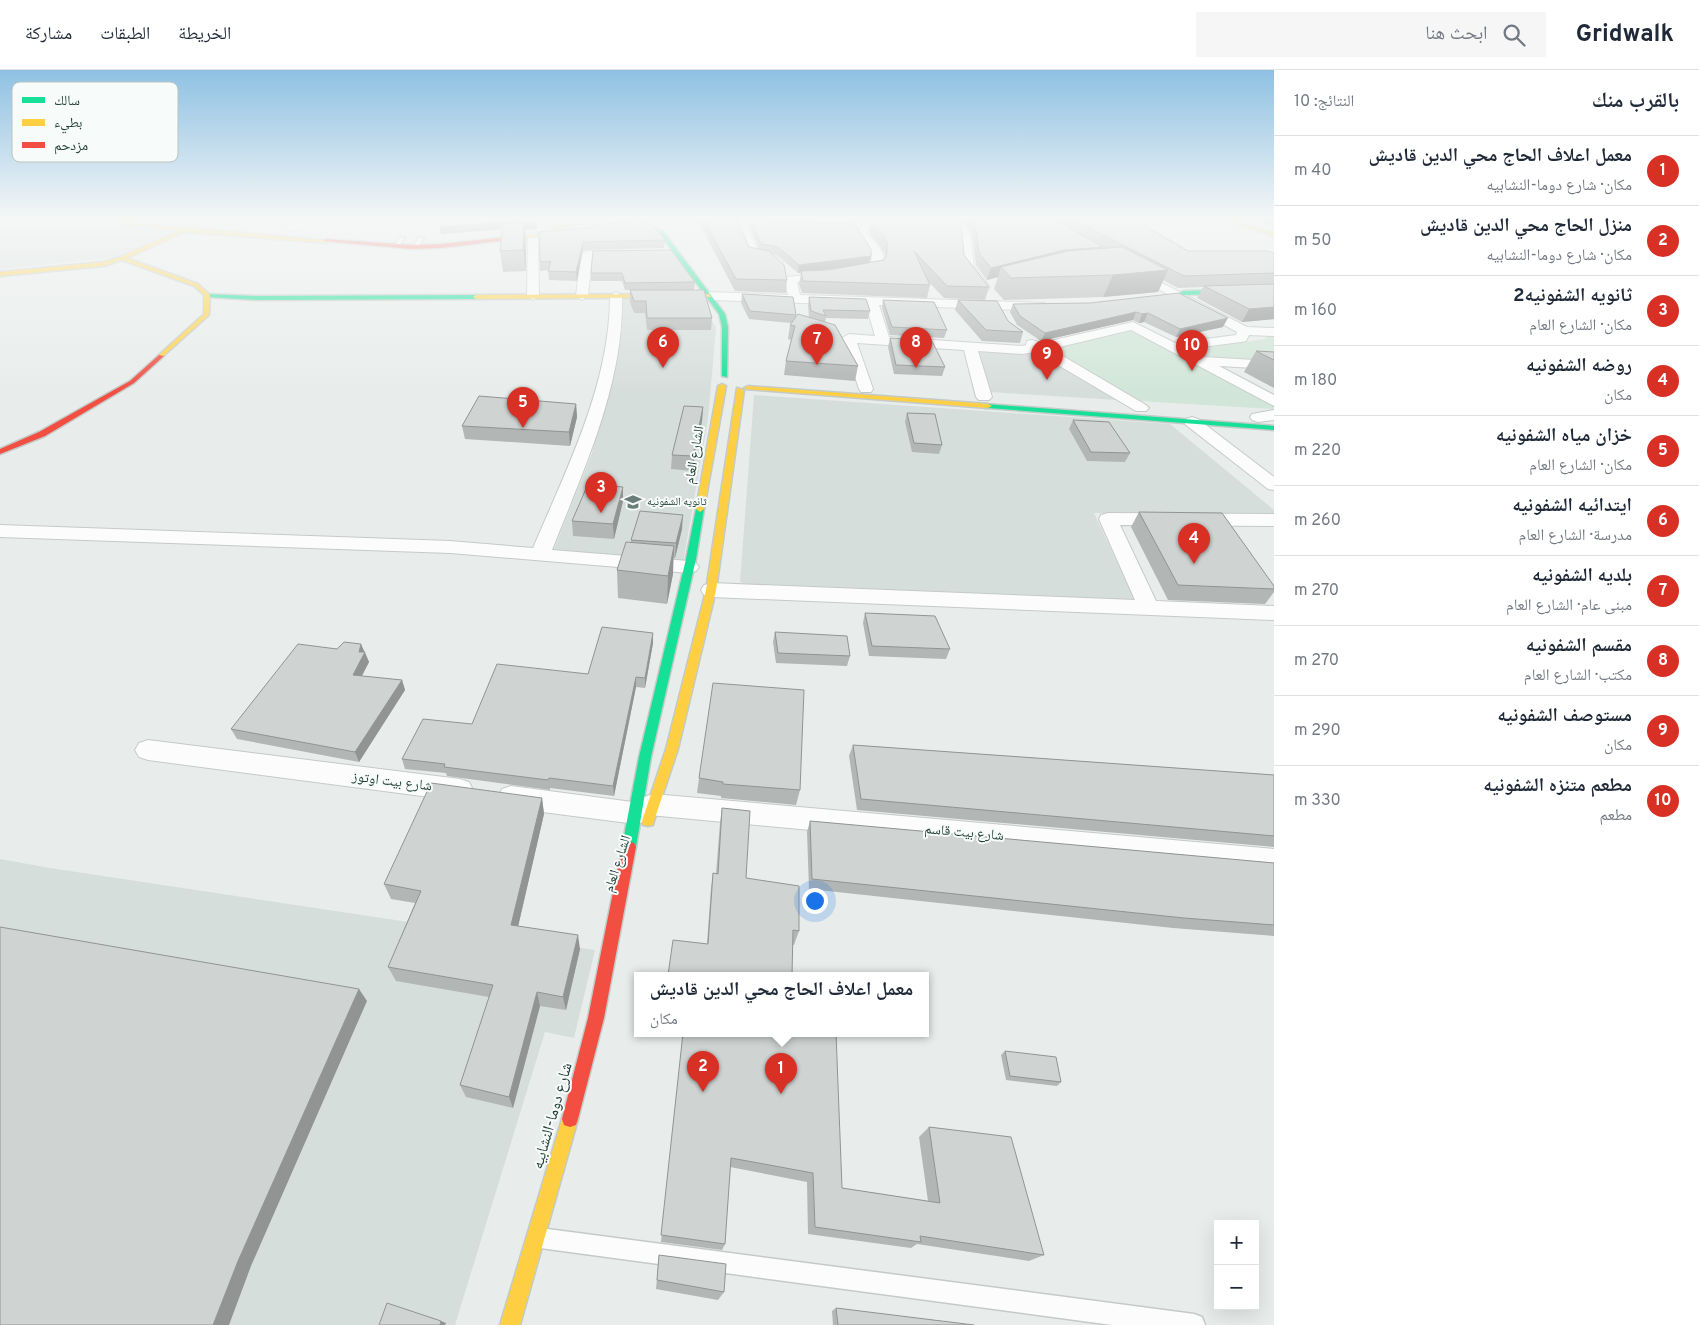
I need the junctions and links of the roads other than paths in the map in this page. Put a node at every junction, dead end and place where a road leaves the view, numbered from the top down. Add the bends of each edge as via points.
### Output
1 (170, 276) edge
2 (532, 276) edge
3 (584, 276) edge
4 (694, 276) edge
5 (700, 276) edge
6 (790, 276) edge
7 (835, 276) edge
8 (979, 276) edge
9 (1142, 276) edge
10 (794, 279) junction
11 (1274, 290) edge
12 (1274, 294) edge
13 (207, 295) junction
14 (1178, 295) junction
15 (532, 296) junction
16 (582, 296) junction
17 (616, 296) junction
18 (714, 296) junction
19 (1160, 297) edge
20 (258, 298) junction
21 (797, 298) junction
22 (871, 301) junction
23 (999, 306) junction
24 (1059, 306) edge
25 (215, 312) junction
26 (801, 315) edge
27 (1007, 321) edge
28 (737, 328) dead end
29 (1244, 331) junction
30 (1274, 332) edge
31 (1018, 333) edge
32 (882, 340) junction
33 (970, 346) junction
34 (1173, 347) junction
35 (1039, 348) junction
36 (1198, 360) junction
37 (1274, 365) edge
38 (724, 381) junction
39 (744, 382) junction
40 (866, 389) junction
41 (984, 397) junction
42 (1274, 401) edge
43 (1141, 408) junction
44 (1269, 416) edge
45 (1192, 422) junction
46 (1274, 428) edge
47 (0, 452) edge
48 (1274, 485) edge
49 (1274, 520) edge
50 (0, 531) edge
51 (540, 555) junction
52 (689, 568) junction
53 (711, 590) junction
54 (1149, 608) junction
55 (1274, 613) edge
56 (148, 750) dead end
57 (644, 823) junction
58 (1274, 861) edge
59 (618, 912) junction
60 (535, 1238) junction
61 (510, 1325) edge
62 (1194, 1325) edge

1 - 13 main road via 196,285
2 - 15 street
3 - 16 street
4 - 18 main road
5 - 18 main road
6 - 10 street
7 - 10 street
8 - 23 street via 989,285
9 - 14 street
10 - 21 street via 790,279
11 - 14 main road
12 - 14 main road
13 - 20 main road
13 - 25 main road
14 - 19 street
14 - 29 street
15 - 16 main road
15 - 20 main road
16 - 17 main road
17 - 18 main road
17 - 51 street via 616,326 604,378 582,451
18 - 21 street
18 - 28 main road via 733,312
18 - 38 main road, الشارع العام via 725,327
20 - 25 main road
21 - 22 street
21 - 26 street
22 - 23 street
22 - 32 street
23 - 24 street
23 - 27 street
25 - 47 main road via 132,382 42,434
29 - 30 street
29 - 34 street via 1241,338
31 - 35 street
32 - 33 street
32 - 40 street via 844,336
33 - 35 street
33 - 41 street
34 - 35 street via 1133,326
34 - 36 street
35 - 43 street
36 - 37 street
36 - 42 street
38 - 39 main road
38 - 52 main road, الشارع العام
39 - 40 main road
39 - 45 main road
39 - 53 main road, الشارع العام
40 - 41 main road
41 - 43 main road
43 - 44 main road
45 - 46 main road
45 - 48 street
49 - 54 street via 1108,519
50 - 51 street via 450,548
51 - 52 street
52 - 57 main road, الشارع العام via 645,757
53 - 54 street
53 - 57 main road, الشارع العام via 672,749
54 - 55 street
56 - 57 street, شارع بيت اوتوز via 484,793
57 - 58 street, شارع بيت قاسم
57 - 59 main road, الشارع العام
57 - 59 main road, الشارع العام
59 - 60 main road, شارع دوما-النشابيه via 581,1083
60 - 61 main road, شارع دوما-النشابيه
60 - 62 lane

